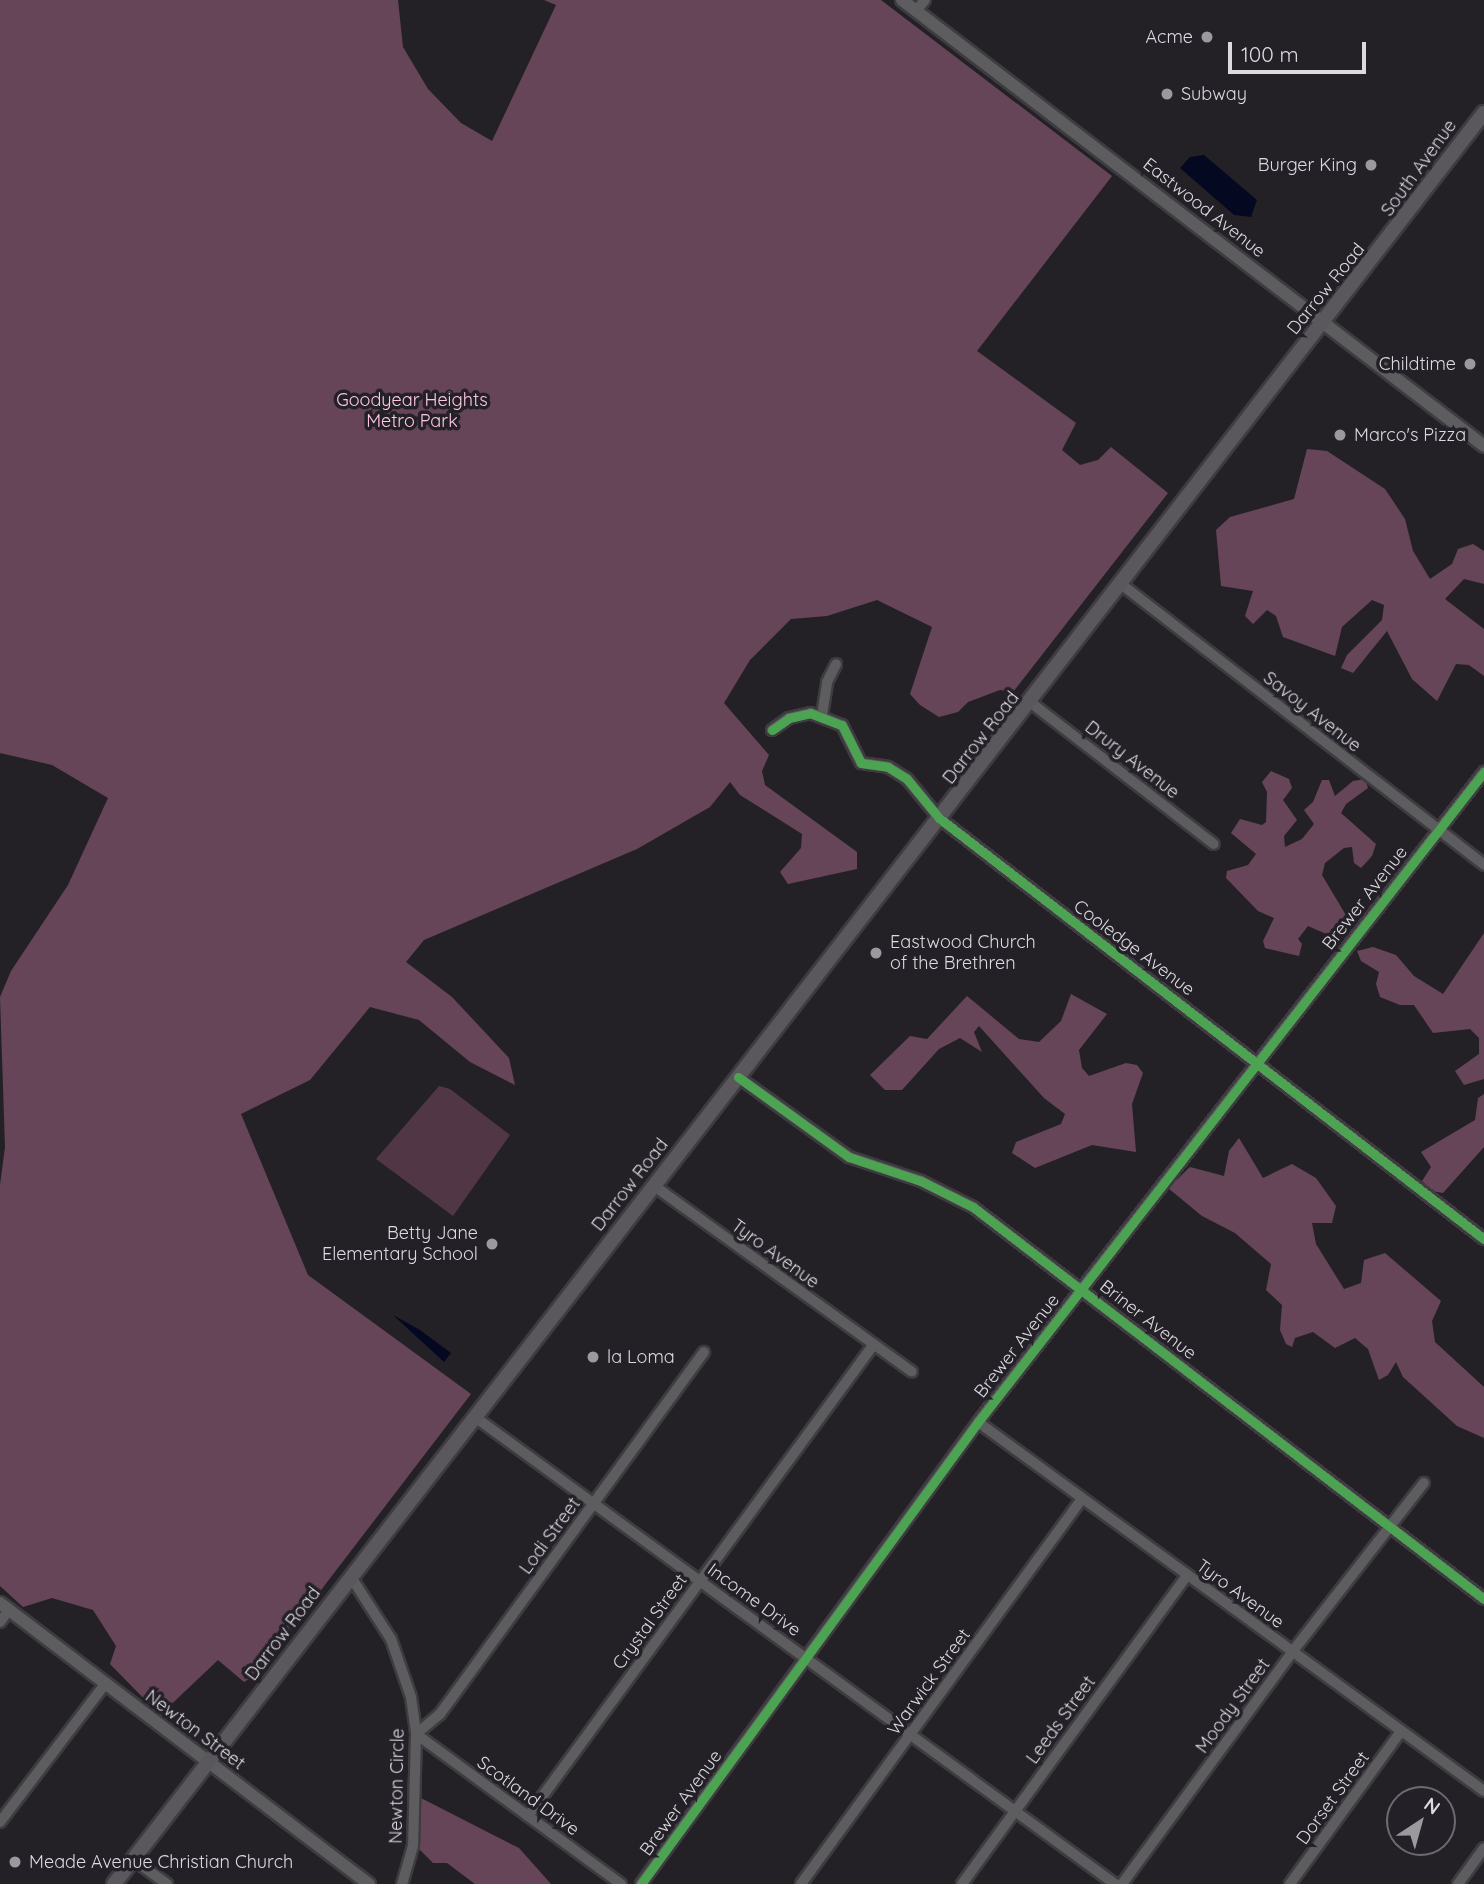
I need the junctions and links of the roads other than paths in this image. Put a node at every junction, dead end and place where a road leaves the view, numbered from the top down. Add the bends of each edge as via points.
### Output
1 (902, 0) edge
2 (925, 0) edge
3 (916, 11) junction
4 (1484, 113) edge
5 (1385, 246) joint
6 (1324, 323) junction
7 (1484, 446) edge
8 (1121, 584) junction
9 (836, 664) dead end
10 (1030, 702) junction
11 (822, 715) junction
12 (772, 730) dead end
13 (1484, 772) edge
14 (939, 818) junction
15 (1439, 829) junction
16 (1214, 844) dead end
17 (1484, 865) edge
18 (1258, 1062) junction
19 (738, 1077) junction
20 (653, 1185) junction
21 (1484, 1239) edge
22 (1081, 1289) junction
23 (874, 1344) junction
24 (704, 1352) dead end
25 (912, 1372) dead end
26 (475, 1417) junction
27 (978, 1422) junction
28 (1424, 1483) dead end
29 (1082, 1498) junction
30 (594, 1503) junction
31 (1389, 1526) junction
32 (1187, 1575) junction
33 (351, 1577) junction
34 (700, 1580) junction
35 (1484, 1599) edge
36 (5, 1606) edge
37 (0, 1622) edge
38 (1293, 1651) junction
39 (806, 1657) junction
40 (106, 1683) junction
41 (1401, 1731) junction
42 (416, 1734) junction
43 (911, 1734) junction
44 (210, 1763) junction
45 (1484, 1791) edge
46 (1015, 1810) junction
47 (528, 1816) junction
48 (0, 1822) edge
49 (1484, 1848) edge
50 (134, 1860) junction
51 (114, 1884) edge
52 (167, 1884) edge
53 (369, 1884) edge
54 (402, 1884) edge
55 (621, 1884) edge
56 (641, 1884) edge
57 (801, 1884) edge
58 (962, 1884) edge
59 (1115, 1884) edge
60 (1122, 1884) edge
61 (1290, 1884) edge
62 (1458, 1884) edge

1 - 3 street, Eastwood Avenue
2 - 3 street
3 - 6 street, Eastwood Avenue
4 - 5 main road, South Avenue
5 - 6 main road, Darrow Road
6 - 7 street, Eastwood Avenue
6 - 8 main road, Darrow Road
8 - 10 main road, Darrow Road
8 - 15 street, Savoy Avenue
9 - 11 street via 827,682
10 - 14 main road, Darrow Road
10 - 16 street, Drury Avenue
11 - 12 street via 800,714
11 - 14 street, Cooledge Avenue via 847,731 861,763 888,767 901,775
13 - 15 street, Brewer Avenue
14 - 18 street, Cooledge Avenue
14 - 19 main road, Darrow Road
15 - 17 street, Savoy Avenue
15 - 18 street, Brewer Avenue
18 - 21 street, Cooledge Avenue
18 - 22 street, Brewer Avenue
19 - 20 main road, Darrow Road
19 - 22 street, Briner Avenue via 849,1157 961,1200
20 - 23 street, Tyro Avenue
20 - 26 main road, Darrow Road
22 - 27 street, Brewer Avenue
22 - 31 street, Briner Avenue
23 - 25 street, Tyro Avenue
23 - 34 street, Crystal Street
24 - 30 street, Lodi Street
26 - 30 street, Income Drive
26 - 33 main road, Darrow Road
27 - 29 street, Tyro Avenue
27 - 39 street, Brewer Avenue
28 - 31 street, Moody Street
29 - 32 street, Tyro Avenue
29 - 43 street, Warwick Street
30 - 34 street, Income Drive
30 - 42 street, Lodi Street via 440,1714
31 - 35 street, Briner Avenue
31 - 38 street, Moody Street
32 - 38 street, Tyro Avenue
32 - 46 street, Leeds Street
33 - 42 street, Newton Circle via 391,1639 409,1688
33 - 44 main road, Darrow Road
34 - 39 street, Income Drive
34 - 47 street, Crystal Street
36 - 37 street
36 - 40 street, Newton Street
38 - 41 street, Tyro Avenue
38 - 60 street, Moody Street
39 - 43 street, Income Drive
39 - 56 street, Brewer Avenue
40 - 44 street, Newton Street
40 - 48 street
41 - 45 street, Tyro Avenue
41 - 61 street, Dorset Street
42 - 47 street, Scotland Drive
42 - 54 street, Newton Circle via 412,1846
43 - 46 street, Income Drive
43 - 57 street, Warwick Street
44 - 50 main road, Darrow Road
44 - 53 street, Newton Street
46 - 58 street, Leeds Street
46 - 59 street, Income Drive
47 - 55 street, Scotland Drive
49 - 62 street
50 - 51 main road, Darrow Road
50 - 52 street

